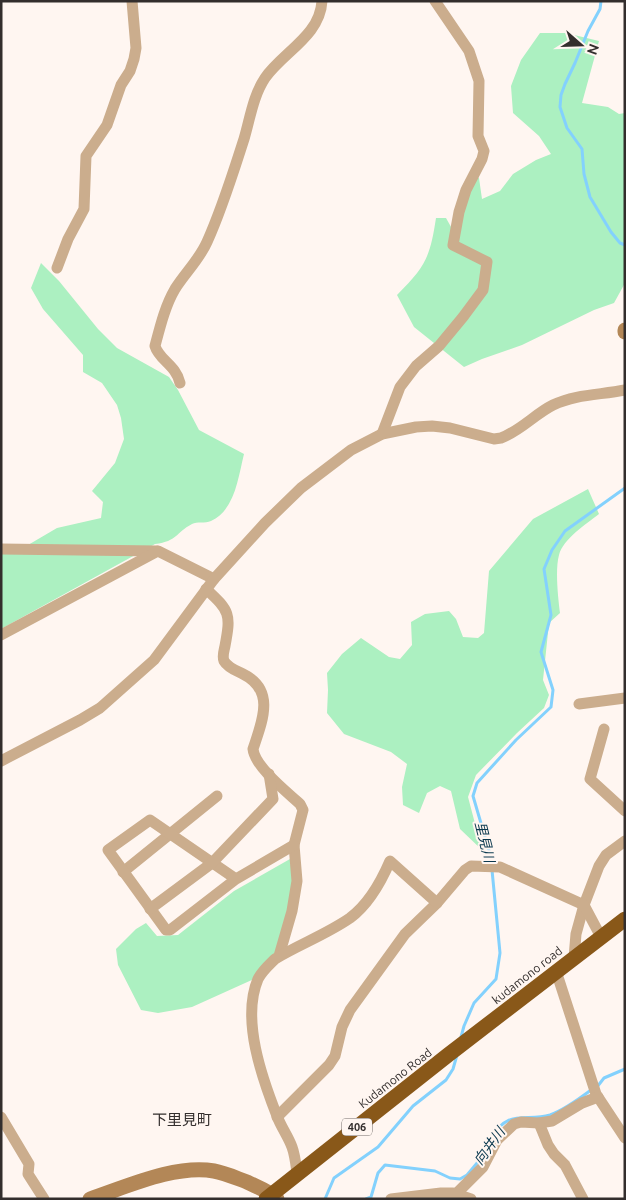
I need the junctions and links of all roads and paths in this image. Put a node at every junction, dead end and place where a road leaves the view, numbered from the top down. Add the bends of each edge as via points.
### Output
1 (132, 1) edge
2 (322, 1) edge
3 (435, 1) edge
4 (57, 268) dead end
5 (180, 383) dead end
6 (625, 390) edge
7 (382, 434) junction
8 (1, 549) edge
9 (158, 552) junction
10 (214, 579) junction
11 (206, 589) junction
12 (1, 635) edge
13 (625, 698) edge
14 (579, 704) dead end
15 (604, 730) dead end
16 (1, 761) edge
17 (269, 774) junction
18 (217, 796) dead end
19 (624, 808) edge
20 (171, 834) junction
21 (625, 841) edge
22 (294, 845) junction
23 (212, 863) junction
24 (123, 872) junction
25 (236, 879) junction
26 (437, 903) junction
27 (584, 905) junction
28 (150, 909) junction
29 (625, 919) edge
30 (602, 937) junction
31 (280, 956) junction
32 (574, 958) junction
33 (556, 971) junction
34 (448, 1055) joint
35 (598, 1097) junction
36 (1, 1117) edge
37 (277, 1117) junction
38 (539, 1122) junction
39 (625, 1138) edge
40 (297, 1173) junction
41 (456, 1194) junction
42 (272, 1197) edge
43 (44, 1199) edge
44 (90, 1199) edge
45 (391, 1199) edge
46 (471, 1199) edge
47 (583, 1199) edge

1 - 4 street via 134,59 106,125 86,156 84,209
2 - 5 street via 322,10 314,26 270,71 259,88 236,164 206,243 168,305 155,346 156,352 178,375
3 - 7 street via 469,51 475,67 478,136 484,151 466,190 453,245 487,262 483,290 463,318 400,387
6 - 7 street via 569,399 551,406 501,438 432,426
7 - 10 street via 350,450 301,488
8 - 9 street
9 - 10 street
9 - 12 street
10 - 11 street
11 - 16 street via 154,660 100,708
11 - 17 street via 225,606 229,622 223,654 225,662 248,676 263,692 264,716 253,749
13 - 14 street
15 - 19 street via 590,779
17 - 22 street via 303,810
17 - 23 street via 273,799
18 - 20 street
20 - 23 street
20 - 24 street
20 - 24 street via 150,820 108,850
21 - 27 street via 606,855
22 - 25 street
22 - 31 street via 297,882
23 - 25 street
23 - 28 street
24 - 28 street
25 - 28 street via 170,930 166,930
26 - 27 street via 465,870 481,865 500,867
26 - 31 street via 390,861 374,894 352,917
26 - 37 street via 405,934 350,1010 329,1065
27 - 30 street
27 - 32 street
29 - 30 highway, kudamono road / 406
30 - 32 highway, kudamono road / 406
31 - 37 street via 265,968 254,991 252,1032
32 - 33 highway, kudamono road / 406
33 - 34 highway, kudamono road / 406
33 - 35 street
34 - 40 highway, Kudamono Road / 406
35 - 38 street via 552,1121
35 - 39 street
36 - 43 street via 29,1164 28,1174
37 - 40 street via 293,1148
38 - 41 street via 514,1124 504,1132 483,1167
38 - 47 street via 548,1145 565,1165
40 - 42 highway, Kudamono Road / 406
41 - 45 street
41 - 46 street
42 - 44 main road via 236,1177 199,1170 177,1171

